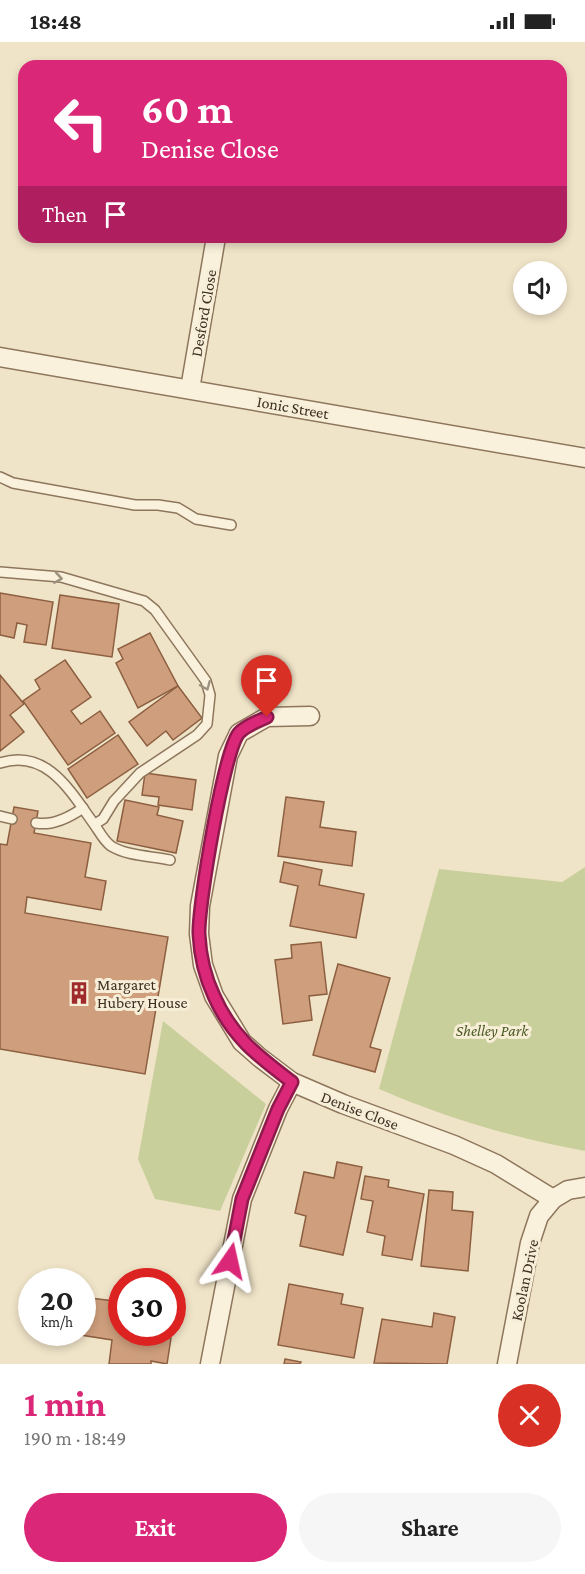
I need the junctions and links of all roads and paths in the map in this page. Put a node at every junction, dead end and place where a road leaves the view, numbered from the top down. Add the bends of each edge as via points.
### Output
1 (215, 243) edge
2 (0, 357) edge
3 (190, 389) junction
4 (585, 459) edge
5 (0, 477) edge
6 (231, 525) dead end
7 (0, 572) edge
8 (310, 716) dead end
9 (0, 763) edge
10 (83, 808) junction
11 (0, 816) edge
12 (12, 819) dead end
13 (36, 823) dead end
14 (95, 825) junction
15 (170, 860) dead end
16 (292, 1082) junction
17 (585, 1187) edge
18 (553, 1199) junction
19 (210, 1364) edge
20 (507, 1364) edge

1 - 3 street, Desford Close
2 - 3 street, Ionic Street
3 - 4 street, Ionic Street
5 - 6 lane via 13,483 135,505 178,508 196,519
7 -> 14 lane via 61,578 144,601 155,610 206,681 210,695 207,724 140,773
8 - 16 street, Denise Close via 267,717 239,733 228,756 200,906 203,964 214,996 242,1042
9 - 10 lane via 10,760 44,767 68,787
10 - 13 lane via 61,819
10 - 14 lane
11 - 12 lane
14 - 15 lane via 108,844 120,851
16 - 18 street, Denise Close via 454,1145 496,1164
16 - 19 street via 242,1199
17 - 18 street via 568,1190
18 - 20 street, Koolan Drive via 539,1216 530,1243

